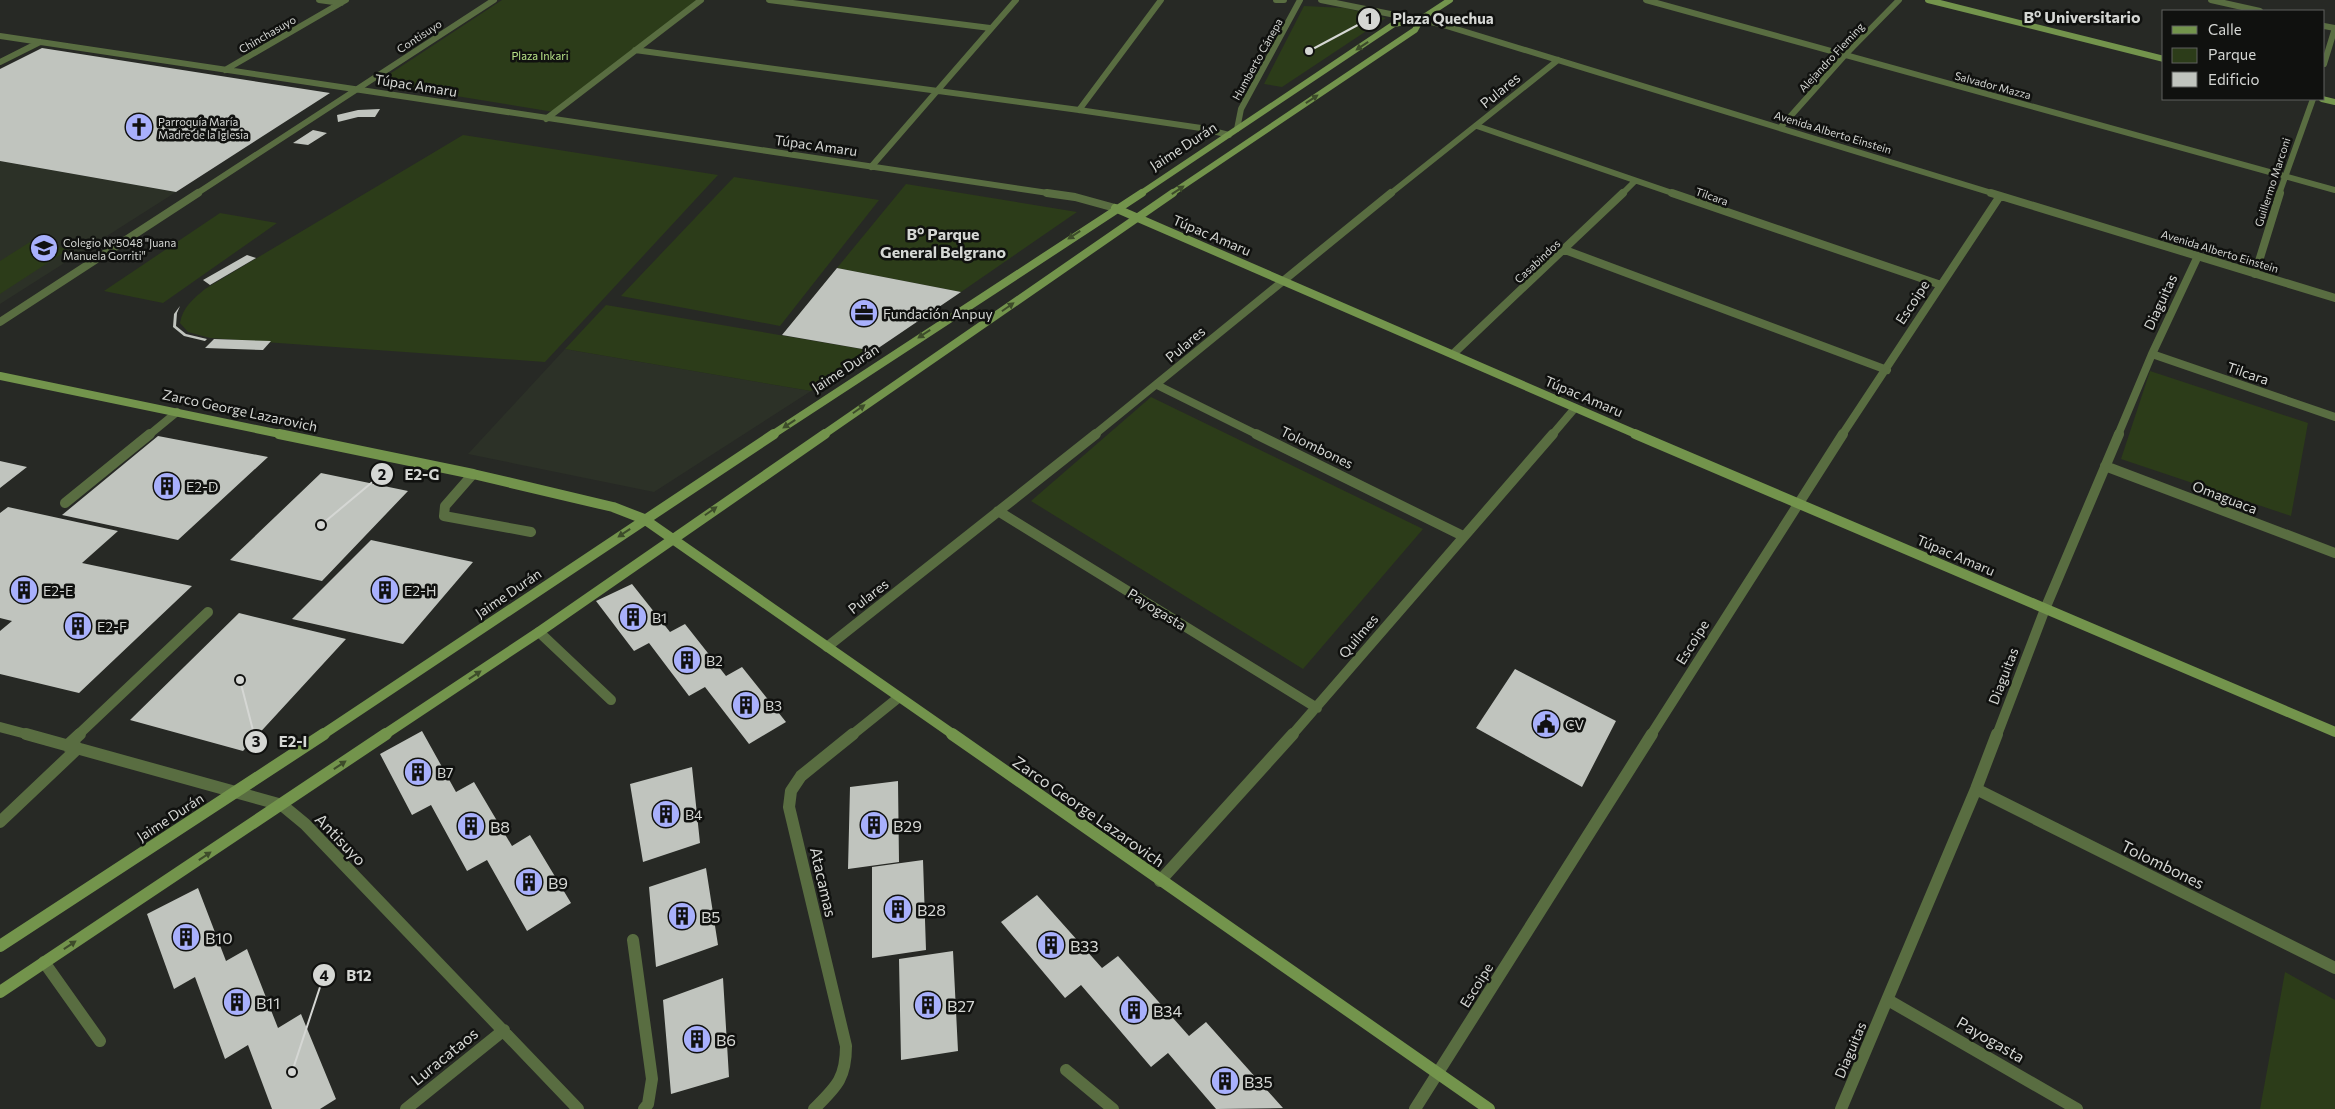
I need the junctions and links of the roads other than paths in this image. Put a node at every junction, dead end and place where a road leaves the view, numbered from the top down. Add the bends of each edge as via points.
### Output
1 (319, 0) edge
2 (494, 0) edge
3 (701, 0) edge
4 (769, 0) edge
5 (1016, 0) edge
6 (1162, 0) edge
7 (1276, 0) edge
8 (1284, 0) edge
9 (1300, 0) edge
10 (1321, 0) edge
11 (1450, 0) edge
12 (1646, 0) edge
13 (1898, 0) edge
14 (1928, 0) edge
15 (2211, 0) edge
16 (343, 1) edge
17 (2256, 10) edge
18 (1421, 19) junction
19 (990, 28) junction
20 (2335, 28) edge
21 (0, 36) edge
22 (40, 42) junction
23 (636, 50) junction
24 (1845, 55) junction
25 (2162, 58) edge
26 (1558, 60) junction
27 (2325, 61) edge
28 (0, 62) edge
29 (225, 70) junction
30 (355, 90) junction
31 (937, 90) junction
32 (2313, 100) edge
33 (1079, 110) junction
34 (546, 119) junction
35 (1477, 126) junction
36 (1780, 128) junction
37 (1237, 129) junction
38 (1229, 135) junction
39 (870, 166) junction
40 (2285, 176) junction
41 (1635, 181) junction
42 (2335, 190) edge
43 (2000, 196) junction
44 (1115, 208) junction
45 (1137, 218) junction
46 (1566, 250) junction
47 (2198, 256) junction
48 (2255, 274) junction
49 (1282, 280) junction
50 (1941, 285) junction
51 (2335, 298) edge
52 (0, 322) edge
53 (1452, 354) junction
54 (2152, 354) junction
55 (1887, 370) junction
56 (0, 376) edge
57 (1157, 386) junction
58 (1575, 408) junction
59 (177, 412) junction
60 (2335, 417) edge
61 (2105, 466) junction
62 (473, 474) junction
63 (1798, 502) junction
64 (65, 503) dead end
65 (998, 511) junction
66 (644, 519) junction
67 (531, 532) dead end
68 (1463, 536) junction
69 (671, 538) junction
70 (2335, 553) edge
71 (2046, 609) junction
72 (208, 612) dead end
73 (539, 632) junction
74 (827, 647) junction
75 (898, 698) junction
76 (611, 700) dead end
77 (1317, 708) junction
78 (0, 726) edge
79 (2335, 732) edge
80 (72, 747) junction
81 (1976, 789) junction
82 (237, 792) junction
83 (282, 805) junction
84 (0, 822) edge
85 (1160, 881) junction
86 (633, 940) dead end
87 (0, 946) edge
88 (44, 962) junction
89 (2335, 968) edge
90 (0, 992) edge
91 (1888, 1000) junction
92 (504, 1030) junction
93 (100, 1041) dead end
94 (1066, 1070) dead end
95 (1438, 1074) junction
96 (406, 1109) edge
97 (578, 1109) edge
98 (644, 1109) edge
99 (814, 1109) edge
100 (1113, 1109) edge
101 (1415, 1109) edge
102 (1489, 1109) edge
103 (1841, 1109) edge
104 (2077, 1109) edge

1 - 16 street
2 - 30 street, Contisuyo
3 - 23 street
4 - 19 street
5 - 19 street
6 - 33 street
7 - 8 street
9 - 37 street, Humberto Cánepa via 1241,109
10 - 18 street, Avenida Alberto Einstein
11 - 18 street
12 - 24 street, Salvador Mazza
13 - 24 street, Alejandro Fleming
14 - 25 street
15 - 17 street
16 - 29 street, Chinchasuyo
18 - 26 street, Avenida Alberto Einstein
18 -> 37 street, Jaime Durán via 1394,24
45 -> 18 street via 1415,30
19 - 31 street
20 - 27 street
21 - 22 street, Túpac Amaru
22 - 28 street
22 - 29 street, Túpac Amaru
23 - 31 street
23 - 34 street
24 - 36 street, Alejandro Fleming
24 - 40 street, Salvador Mazza
26 - 35 street, Pulares
26 - 36 street, Avenida Alberto Einstein
29 - 30 street, Túpac Amaru
30 - 34 street, Túpac Amaru
30 - 52 street, Contisuyo
31 - 33 street
31 - 39 street
32 - 40 street, Guillermo Marconi
33 - 38 street
34 - 39 street, Túpac Amaru
35 - 41 street, Tilcara
35 - 49 street, Pulares
36 - 43 street, Avenida Alberto Einstein
37 - 38 street, Jaime Durán
38 - 44 street, Jaime Durán
39 - 44 street, Túpac Amaru via 1075,197
40 - 42 street, Salvador Mazza
40 - 48 street, Guillermo Marconi
41 - 46 street, Casabindos
41 - 50 street, Tilcara
43 - 47 street, Avenida Alberto Einstein
43 - 50 street, Escoipe
44 - 45 street, Túpac Amaru
44 -> 66 street, Jaime Durán
45 - 49 street, Túpac Amaru
69 -> 45 street
46 - 53 street, Casabindos
46 - 55 street
47 - 48 street, Avenida Alberto Einstein
47 - 54 street, Diaguitas
48 - 51 street, Avenida Alberto Einstein
49 - 53 street, Túpac Amaru
49 - 57 street, Pulares
50 - 55 street, Escoipe
53 - 58 street, Túpac Amaru
54 - 60 street, Tilcara
54 - 61 street, Diaguitas
55 - 63 street, Escoipe
56 - 59 street, Zarco George Lazarovich
57 - 65 street, Pulares
57 - 68 street, Tolombones
58 - 63 street, Túpac Amaru
58 - 68 street, Quilmes
59 - 62 street, Zarco George Lazarovich
59 - 64 street
61 - 70 street, Omaguaca
61 - 71 street, Diaguitas
62 - 66 street, Zarco George Lazarovich via 613,507
62 - 67 street via 445,506 444,516
63 - 71 street, Túpac Amaru
63 - 95 street, Escoipe
65 - 74 street, Pulares
65 - 77 street, Payogasta
66 - 69 street, Zarco George Lazarovich
66 -> 82 street, Jaime Durán
68 - 77 street, Quilmes
69 - 73 street
69 - 74 street, Zarco George Lazarovich
71 - 79 street, Túpac Amaru
71 - 81 street, Diaguitas
72 - 80 street
73 - 76 street
83 -> 73 street
74 - 75 street, Zarco George Lazarovich
75 - 85 street, Zarco George Lazarovich
75 - 99 street, Atacamas via 801,776 791,791 789,807 846,1046 843,1080
77 - 85 street, Quilmes
78 - 80 street, Antisuyo
80 - 82 street, Antisuyo
80 - 84 street
81 - 89 street, Tolombones
81 - 91 street, Diaguitas
82 - 83 street, Antisuyo
82 - 87 street, Jaime Durán
88 -> 83 street
83 - 92 street, Antisuyo
85 - 95 street, Zarco George Lazarovich
86 - 98 street via 652,1078 648,1104
88 - 90 street
88 - 93 street
91 - 103 street, Diaguitas
91 - 104 street, Payogasta
92 - 96 street, Luracataos
92 - 97 street, Antisuyo
94 - 100 street
95 - 101 street, Escoipe
95 - 102 street, Zarco George Lazarovich

